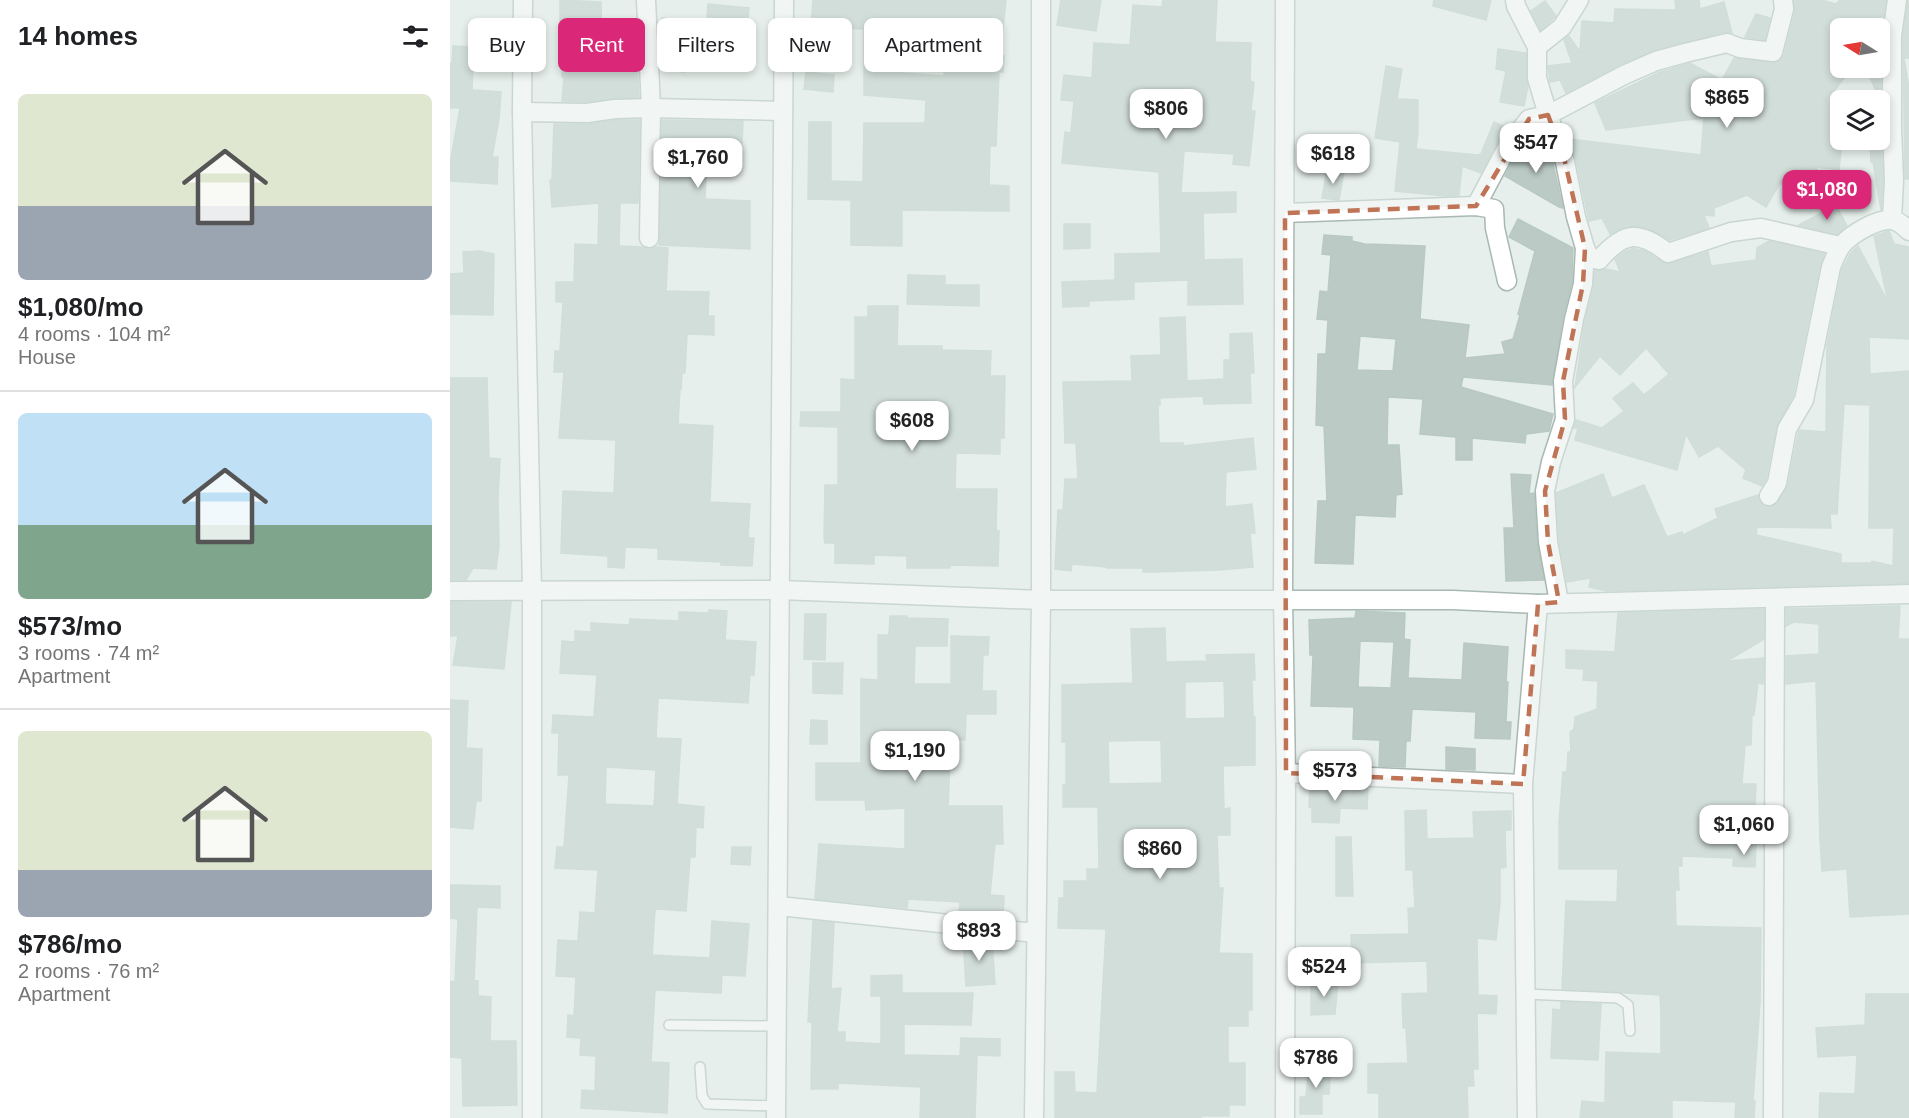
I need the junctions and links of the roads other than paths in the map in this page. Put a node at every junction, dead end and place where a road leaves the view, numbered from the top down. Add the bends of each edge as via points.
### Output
1 (523, 0) edge
2 (646, 0) edge
3 (784, 0) edge
4 (1041, 0) edge
5 (1285, 0) edge
6 (1515, 0) edge
7 (1579, 0) edge
8 (1783, 0) edge
9 (1897, 0) edge
10 (1537, 47) junction
11 (651, 108) junction
12 (783, 111) junction
13 (522, 112) junction
14 (1548, 115) junction
15 (1476, 206) junction
16 (1285, 213) junction
17 (1892, 220) junction
18 (1909, 231) edge
19 (649, 238) dead end
20 (1840, 246) junction
21 (1585, 248) junction
22 (1507, 281) dead end
23 (1769, 496) dead end
24 (780, 590) junction
25 (450, 591) edge
26 (532, 591) junction
27 (1909, 594) edge
28 (1775, 598) junction
29 (1041, 600) junction
30 (1283, 600) junction
31 (1559, 602) junction
32 (1538, 604) junction
33 (1287, 773) junction
34 (1523, 784) junction
35 (779, 906) junction
36 (1035, 933) junction
37 (1525, 994) junction
38 (669, 1025) dead end
39 (777, 1026) junction
40 (1630, 1031) dead end
41 (700, 1067) dead end
42 (776, 1112) edge
43 (532, 1118) edge
44 (1034, 1118) edge
45 (1286, 1118) edge
46 (1527, 1118) edge
47 (1773, 1118) edge

1 - 13 street
2 - 11 street
3 - 12 street
4 - 29 street
5 - 16 street
6 - 10 street
7 - 10 street via 1562,27
8 - 14 street via 1773,52 1727,43 1656,61
9 - 17 street via 1892,36
10 - 14 street via 1537,78
11 - 12 street
11 - 13 street
11 - 19 street
12 - 24 street
13 - 26 street
14 - 15 street via 1529,119 1509,144
14 - 21 street via 1565,162
15 - 16 street
15 - 22 street via 1494,209
16 - 30 street
17 - 18 street
17 - 20 street via 1864,228
20 - 21 street via 1761,228 1731,232 1668,253 1651,239 1637,236 1612,245 1599,260 1590,258
20 - 23 street via 1831,267 1804,400 1787,429 1777,483
21 - 31 street via 1583,284 1563,381 1565,419 1545,491 1548,542
24 - 26 street
24 - 29 street
24 - 35 street
25 - 26 street
26 - 43 street
27 - 28 street
28 - 31 street
28 - 47 street
29 - 30 street
29 - 36 street
30 - 32 street
30 - 33 street
31 - 32 street
32 - 34 street
33 - 34 street
33 - 45 street
34 - 37 street
35 - 36 street
35 - 39 street
36 - 44 street
37 - 40 lane via 1618,998 1628,1005
37 - 46 street
38 - 39 lane
39 - 42 street
41 - 42 lane via 702,1096 707,1104

